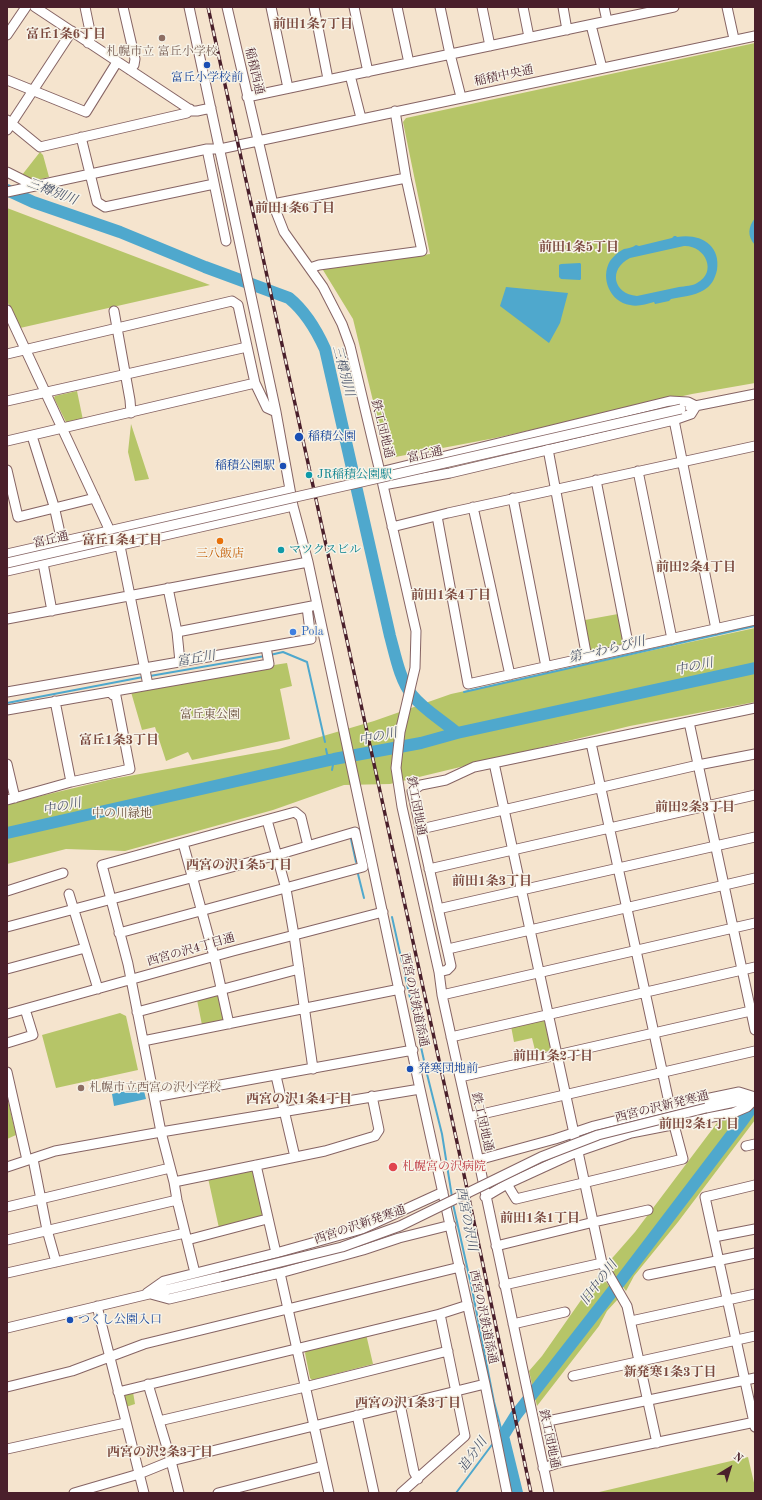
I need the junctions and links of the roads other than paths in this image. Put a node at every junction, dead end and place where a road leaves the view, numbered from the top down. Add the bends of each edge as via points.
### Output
1 (26, 7) edge
2 (35, 7) edge
3 (85, 7) edge
4 (123, 7) edge
5 (189, 7) edge
6 (227, 7) edge
7 (271, 7) edge
8 (314, 7) edge
9 (354, 7) edge
10 (397, 7) edge
11 (440, 7) edge
12 (482, 7) edge
13 (523, 7) edge
14 (563, 7) edge
15 (604, 7) edge
16 (674, 7) edge
17 (727, 7) edge
18 (646, 10) edge
19 (607, 21) junction
20 (592, 24) junction
21 (568, 30) junction
22 (72, 31) junction
23 (7, 36) edge
24 (755, 36) edge
25 (529, 37) junction
26 (734, 39) junction
27 (88, 42) junction
28 (490, 46) junction
29 (450, 54) junction
30 (117, 62) junction
31 (409, 63) junction
32 (602, 68) junction
33 (130, 70) junction
34 (368, 72) junction
35 (350, 75) junction
36 (328, 79) junction
37 (7, 80) edge
38 (288, 88) junction
39 (33, 90) junction
40 (247, 96) junction
41 (461, 97) junction
42 (211, 108) junction
43 (190, 110) junction
44 (395, 111) junction
45 (361, 118) junction
46 (8, 125) edge
47 (81, 137) junction
48 (258, 141) junction
49 (207, 149) junction
50 (220, 149) junction
51 (7, 172) edge
52 (90, 174) junction
53 (406, 178) junction
54 (214, 184) junction
55 (32, 186) junction
56 (7, 192) edge
57 (273, 204) junction
58 (226, 241) dead end
59 (310, 268) junction
60 (7, 310) edge
61 (114, 311) dead end
62 (117, 328) junction
63 (247, 347) junction
64 (26, 350) junction
65 (7, 354) edge
66 (125, 374) junction
67 (255, 383) junction
68 (45, 392) junction
69 (755, 394) edge
70 (7, 401) edge
71 (696, 406) junction
72 (276, 412) junction
73 (131, 413) junction
74 (674, 420) junction
75 (63, 429) junction
76 (32, 436) junction
77 (7, 441) edge
78 (755, 446) edge
79 (548, 449) junction
80 (683, 461) junction
81 (7, 470) edge
82 (638, 471) junction
83 (380, 472) junction
84 (596, 480) junction
85 (382, 485) junction
86 (555, 489) junction
87 (290, 490) junction
88 (95, 498) junction
89 (513, 498) junction
90 (293, 506) junction
91 (473, 507) junction
92 (54, 508) junction
93 (437, 516) junction
94 (392, 527) junction
95 (110, 531) junction
96 (62, 542) junction
97 (120, 546) junction
98 (7, 554) edge
99 (308, 562) junction
100 (7, 563) edge
101 (43, 563) junction
102 (7, 571) edge
103 (168, 588) junction
104 (130, 596) junction
105 (317, 605) junction
106 (307, 607) junction
107 (52, 611) junction
108 (7, 619) edge
109 (755, 620) edge
110 (716, 629) junction
111 (177, 632) junction
112 (672, 639) junction
113 (266, 648) junction
114 (629, 648) junction
115 (588, 658) junction
116 (180, 662) junction
117 (546, 667) junction
118 (146, 670) junction
119 (510, 676) junction
120 (148, 683) junction
121 (7, 692) edge
122 (114, 693) junction
123 (56, 701) junction
124 (755, 708) edge
125 (7, 710) edge
126 (689, 722) junction
127 (590, 743) junction
128 (755, 754) edge
129 (494, 763) junction
130 (7, 764) edge
131 (698, 765) junction
132 (71, 782) junction
133 (600, 789) junction
134 (755, 795) edge
135 (11, 799) edge
136 (707, 806) junction
137 (504, 810) junction
138 (267, 820) junction
139 (609, 828) junction
140 (421, 829) junction
141 (755, 837) edge
142 (183, 843) junction
143 (308, 846) junction
144 (716, 846) junction
145 (513, 850) junction
146 (277, 855) junction
147 (618, 868) junction
148 (429, 869) junction
149 (63, 873) dead end
150 (194, 877) junction
151 (755, 878) edge
152 (725, 885) junction
153 (286, 888) junction
154 (521, 890) junction
155 (7, 891) edge
156 (69, 894) dead end
157 (111, 899) junction
158 (626, 908) junction
159 (74, 909) junction
160 (438, 909) junction
161 (202, 911) junction
162 (383, 912) junction
163 (755, 923) edge
164 (7, 927) edge
165 (734, 928) junction
166 (530, 931) junction
167 (120, 933) junction
168 (294, 935) junction
169 (85, 948) junction
170 (448, 949) junction
171 (636, 951) junction
172 (214, 956) junction
173 (755, 967) edge
174 (7, 969) edge
175 (299, 969) junction
176 (743, 970) junction
177 (439, 972) junction
178 (539, 973) junction
179 (131, 979) junction
180 (98, 989) junction
181 (400, 989) junction
182 (222, 990) junction
183 (645, 993) junction
184 (442, 995) junction
185 (304, 1008) junction
186 (25, 1009) junction
187 (753, 1010) edge
188 (137, 1012) junction
189 (7, 1014) edge
190 (548, 1015) junction
191 (229, 1024) junction
192 (755, 1030) edge
193 (654, 1033) junction
194 (451, 1036) junction
195 (143, 1041) junction
196 (7, 1043) edge
197 (413, 1050) junction
198 (755, 1051) edge
199 (557, 1055) junction
200 (312, 1069) junction
201 (7, 1072) edge
202 (663, 1073) junction
203 (276, 1076) junction
204 (460, 1076) junction
205 (420, 1089) junction
206 (9, 1091) edge
207 (566, 1095) junction
208 (372, 1096) junction
209 (154, 1097) junction
210 (755, 1098) edge
211 (670, 1107) junction
212 (284, 1111) junction
213 (469, 1117) junction
214 (674, 1125) junction
215 (161, 1132) junction
216 (574, 1133) junction
217 (579, 1151) junction
218 (295, 1157) junction
219 (30, 1159) junction
220 (478, 1160) junction
221 (256, 1165) junction
222 (7, 1167) edge
223 (170, 1168) junction
224 (174, 1182) junction
225 (585, 1183) junction
226 (507, 1184) junction
227 (755, 1186) edge
228 (443, 1192) junction
229 (485, 1197) junction
230 (41, 1199) junction
231 (177, 1200) junction
232 (7, 1207) edge
233 (648, 1210) dead end
234 (267, 1219) junction
235 (594, 1222) junction
236 (451, 1225) junction
237 (755, 1229) edge
238 (48, 1230) junction
239 (186, 1236) junction
240 (714, 1237) junction
241 (7, 1240) edge
242 (496, 1246) junction
243 (276, 1253) junction
244 (755, 1253) edge
245 (719, 1260) junction
246 (56, 1262) junction
247 (602, 1263) junction
248 (460, 1267) junction
249 (7, 1273) edge
250 (195, 1273) junction
251 (280, 1273) junction
252 (648, 1275) dead end
253 (504, 1285) junction
254 (147, 1293) junction
255 (755, 1294) edge
256 (728, 1300) junction
257 (98, 1306) junction
258 (468, 1306) junction
259 (288, 1308) junction
260 (565, 1312) dead end
261 (440, 1314) junction
262 (631, 1321) junction
263 (512, 1324) junction
264 (7, 1328) edge
265 (755, 1336) edge
266 (736, 1340) junction
267 (296, 1348) junction
268 (448, 1351) junction
269 (110, 1357) junction
270 (640, 1361) junction
271 (573, 1376) dead end
272 (755, 1378) edge
273 (745, 1380) junction
274 (148, 1384) junction
275 (485, 1384) junction
276 (7, 1387) edge
277 (305, 1387) junction
278 (456, 1391) junction
279 (118, 1392) junction
280 (648, 1401) junction
281 (400, 1404) junction
282 (357, 1416) junction
283 (159, 1421) junction
284 (125, 1423) junction
285 (755, 1424) edge
286 (314, 1426) junction
287 (657, 1443) junction
288 (7, 1449) edge
289 (171, 1461) junction
290 (558, 1463) junction
291 (323, 1466) junction
292 (543, 1468) junction
293 (139, 1474) junction
294 (418, 1478) junction
295 (103, 1489) edge
296 (74, 1493) edge
297 (144, 1493) edge
298 (179, 1493) edge
299 (218, 1493) edge
300 (329, 1493) edge
301 (374, 1493) edge
302 (401, 1493) edge
303 (507, 1493) edge
304 (549, 1493) edge

1 - 23 street
2 - 22 street
3 - 27 street via 91,36
4 - 33 street via 135,59
5 - 42 street, 西宮の沢鉄道添通
6 - 40 street, 稲積西通
7 - 38 street
8 - 36 street
9 - 34 street
10 - 31 street
11 - 29 street
12 - 28 street
13 - 25 street
14 - 21 street
15 - 19 street
16 - 18 street
17 - 26 street
18 - 19 street
19 - 20 street
20 - 21 street
20 - 32 street
21 - 25 street
22 - 27 street
22 - 39 street
24 - 26 street, 稲積中央通
25 - 28 street
26 - 32 street, 稲積中央通
27 - 30 street
28 - 29 street
29 - 31 street
29 - 41 street
30 - 33 street
30 - 39 street via 86,112
31 - 34 street
32 - 41 street, 稲積中央通
33 - 43 street
34 - 35 street
35 - 36 street
35 - 45 street
36 - 38 street
37 - 39 street
38 - 40 street
39 - 46 street
40 - 48 street, 稲積西通
41 - 44 street, 稲積中央通
42 - 43 street
42 - 50 street, 西宮の沢鉄道添通
43 - 47 street
44 - 45 street, 稲積中央通
44 - 53 street
45 - 48 street, 稲積中央通
46 - 47 street via 40,147
47 - 52 street
48 - 50 street, 稲積中央通
48 - 57 street, 鉄工団地通
49 - 50 street, 稲積中央通
49 - 52 street, 稲積中央通
49 - 54 street
50 - 72 street, 西宮の沢鉄道添通
51 - 55 street
52 - 54 street via 97,202 105,207
52 - 55 street, 稲積中央通
53 - 57 street
53 - 59 street via 422,251
54 - 58 street
55 - 56 street, 稲積中央通
57 - 59 street, 鉄工団地通 via 284,232
59 - 83 street, 鉄工団地通 via 342,324 350,346
60 - 64 street
61 - 62 street
62 - 63 street via 232,301 238,305
62 - 64 street
62 - 66 street
63 - 66 street
63 - 67 street
64 - 65 street
64 - 68 street
66 - 68 street
66 - 73 street
67 - 72 street via 267,408
67 - 73 street
68 - 70 street
68 - 75 street
69 - 71 street, 富丘通
71 - 74 street via 691,414
71 - 83 street via 688,402 670,401
71 - 100 street, 富丘通, bridge
72 - 87 street, 西宮の沢鉄道添通
73 - 75 street
74 - 79 street
74 - 80 street
75 - 76 street
75 - 88 street
76 - 77 street
76 - 92 street
78 - 80 street
79 - 85 street via 450,473
79 - 86 street
80 - 82 street
80 - 110 street
81 - 92 street via 18,517
82 - 84 street
82 - 112 street
83 - 85 street, 鉄工団地通
84 - 86 street
84 - 114 street
85 - 94 street, 鉄工団地通
86 - 89 street
86 - 115 street
87 - 90 street, 西宮の沢鉄道添通
87 - 95 street
88 - 92 street
88 - 95 street
89 - 91 street
89 - 117 street
90 - 97 street
90 - 99 street, 西宮の沢鉄道添通
91 - 93 street
91 - 119 street
92 - 96 street
93 - 94 street
93 - 119 street via 468,684
94 - 177 street, 鉄工団地通 via 416,631 415,668 400,732 396,768 402,807
95 - 96 street
96 - 98 street
97 - 101 street
97 - 104 street
99 - 103 street
99 - 105 street, 西宮の沢鉄道添通
101 - 102 street
101 - 107 street
103 - 104 street
103 - 111 street
104 - 107 street
104 - 118 street
105 - 106 street
105 - 162 street, 西宮の沢鉄道添通
106 - 111 street
106 - 113 street via 311,639
107 - 108 street
109 - 110 street
110 - 112 street
111 - 116 street
112 - 114 street
113 - 116 street
113 - 120 street via 269,664
114 - 115 street
115 - 117 street
116 - 118 street
117 - 119 street
118 - 120 street
118 - 121 street
120 - 122 street
122 - 123 street
122 - 132 street via 130,769
123 - 125 street
123 - 132 street
124 - 126 street
126 - 127 street
126 - 131 street
127 - 129 street
127 - 133 street
128 - 131 street
129 - 137 street
129 - 140 street via 474,767 446,780 412,791
130 - 135 street
131 - 133 street
131 - 136 street
132 - 135 street
133 - 137 street
133 - 139 street
134 - 136 street
136 - 139 street
136 - 144 street
137 - 140 street
137 - 145 street
138 - 142 street
138 - 143 street via 295,812 301,818
138 - 146 street
139 - 145 street
139 - 147 street
140 - 148 street
141 - 144 street
142 - 150 street
142 - 157 street via 102,864
143 - 146 street
143 - 153 street via 354,832 363,867
144 - 147 street
144 - 152 street
145 - 148 street
145 - 154 street
146 - 150 street
146 - 153 street
147 - 154 street
147 - 158 street
148 - 160 street
149 - 155 street
150 - 157 street
150 - 161 street
151 - 152 street
152 - 158 street
152 - 165 street
153 - 161 street
153 - 168 street
154 - 160 street
154 - 166 street
156 - 159 street
157 - 159 street
157 - 167 street
158 - 166 street
158 - 171 street
159 - 164 street
159 - 169 street
160 - 170 street
161 - 167 street
161 - 172 street
162 - 168 street, 西宮の沢4丁目通
162 - 181 street, 西宮の沢鉄道添通
163 - 165 street
165 - 171 street
165 - 176 street
166 - 170 street
166 - 178 street
167 - 179 street
168 - 172 street, 西宮の沢4丁目通
168 - 175 street
169 - 174 street
169 - 180 street
170 - 177 street via 451,966
171 - 178 street
171 - 183 street
172 - 179 street, 西宮の沢4丁目通
172 - 182 street
173 - 176 street
175 - 182 street
175 - 185 street
176 - 183 street
176 - 187 street
177 - 184 street, 鉄工団地通
178 - 184 street
178 - 190 street
179 - 180 street, 西宮の沢4丁目通
179 - 188 street
180 - 186 street, 西宮の沢4丁目通
181 - 185 street
181 - 197 street, 西宮の沢鉄道添通
182 - 188 street
182 - 191 street
183 - 190 street
183 - 193 street
184 - 194 street, 鉄工団地通
185 - 191 street
185 - 200 street
186 - 189 street, 西宮の沢4丁目通
186 - 196 street via 33,1035
187 - 192 street
187 - 193 street
188 - 195 street
190 - 194 street
190 - 199 street
191 - 195 street
193 - 199 street
193 - 202 street
194 - 204 street, 鉄工団地通
195 - 209 street
197 - 200 street
197 - 205 street, 西宮の沢鉄道添通
198 - 202 street
199 - 204 street
199 - 207 street
200 - 203 street
201 - 206 street
202 - 207 street
202 - 211 street
203 - 209 street
203 - 212 street
204 - 213 street, 鉄工団地通
205 - 208 street
205 - 228 street, 西宮の沢鉄道添通
206 - 219 street
207 - 213 street
207 - 216 street
208 - 212 street
208 - 218 street via 379,1130 375,1136
209 - 215 street
210 - 211 street via 739,1092
210 - 214 street via 747,1107 737,1112
210 - 254 street, 西宮の沢新発寒通, bridge via 598,1135 541,1157 400,1226 342,1246
211 - 216 street
212 - 215 street
212 - 218 street
213 - 220 street, 鉄工団地通
214 - 217 street via 631,1133
214 - 225 street via 683,1159
215 - 219 street
215 - 223 street
216 - 217 street
216 - 220 street
217 - 225 street
217 - 226 street
218 - 221 street
219 - 222 street
219 - 230 street
220 - 229 street, 鉄工団地通
221 - 224 street
221 - 234 street
223 - 224 street
223 - 230 street
224 - 231 street
225 - 226 street via 516,1199
225 - 235 street
226 - 229 street
227 - 240 street via 705,1197
228 - 236 street, 西宮の沢鉄道添通
228 - 243 street via 362,1229
229 - 242 street, 鉄工団地通
230 - 232 street
230 - 238 street
231 - 238 street
231 - 239 street
233 - 235 street
234 - 239 street
234 - 243 street
235 - 242 street
235 - 247 street
236 - 248 street, 西宮の沢鉄道添通
236 - 251 street
237 - 240 street
238 - 241 street
238 - 246 street
239 - 246 street
239 - 250 street
240 - 245 street
242 - 253 street, 鉄工団地通
243 - 250 street
244 - 245 street
245 - 252 street
245 - 256 street
246 - 249 street
247 - 253 street
247 - 262 street via 626,1302
248 - 258 street, 西宮の沢鉄道添通
248 - 259 street
250 - 254 street via 164,1281
251 - 254 street via 169,1299
251 - 259 street
253 - 263 street, 鉄工団地通
254 - 257 street, 西宮の沢新発寒通
255 - 256 street
256 - 262 street
256 - 266 street
257 - 264 street, 西宮の沢新発寒通
257 - 269 street
258 - 261 street
258 - 275 street, 西宮の沢鉄道添通
259 - 267 street
259 - 269 street via 144,1344
260 - 263 street
261 - 267 street
261 - 268 street
262 - 270 street
263 - 292 street, 鉄工団地通
265 - 266 street
266 - 270 street
266 - 273 street
267 - 274 street
267 - 277 street
268 - 277 street
268 - 278 street
269 - 276 street via 72,1371
269 - 279 street
270 - 271 street
270 - 280 street
272 - 273 street
273 - 280 street
273 - 285 street
274 - 279 street
274 - 283 street
275 - 278 street
275 - 303 street, 西宮の沢鉄道添通
277 - 283 street
277 - 286 street
278 - 281 street
278 - 294 street via 465,1436
279 - 284 street
280 - 287 street
280 - 290 street via 548,1421
281 - 282 street
281 - 294 street via 414,1472
282 - 286 street
282 - 301 street
283 - 289 street
284 - 288 street
284 - 293 street
285 - 287 street
286 - 289 street
286 - 291 street
287 - 290 street
289 - 293 street
289 - 298 street
290 - 292 street
291 - 299 street
291 - 300 street
292 - 304 street, 鉄工団地通
293 - 295 street
293 - 297 street
294 - 302 street
295 - 296 street

